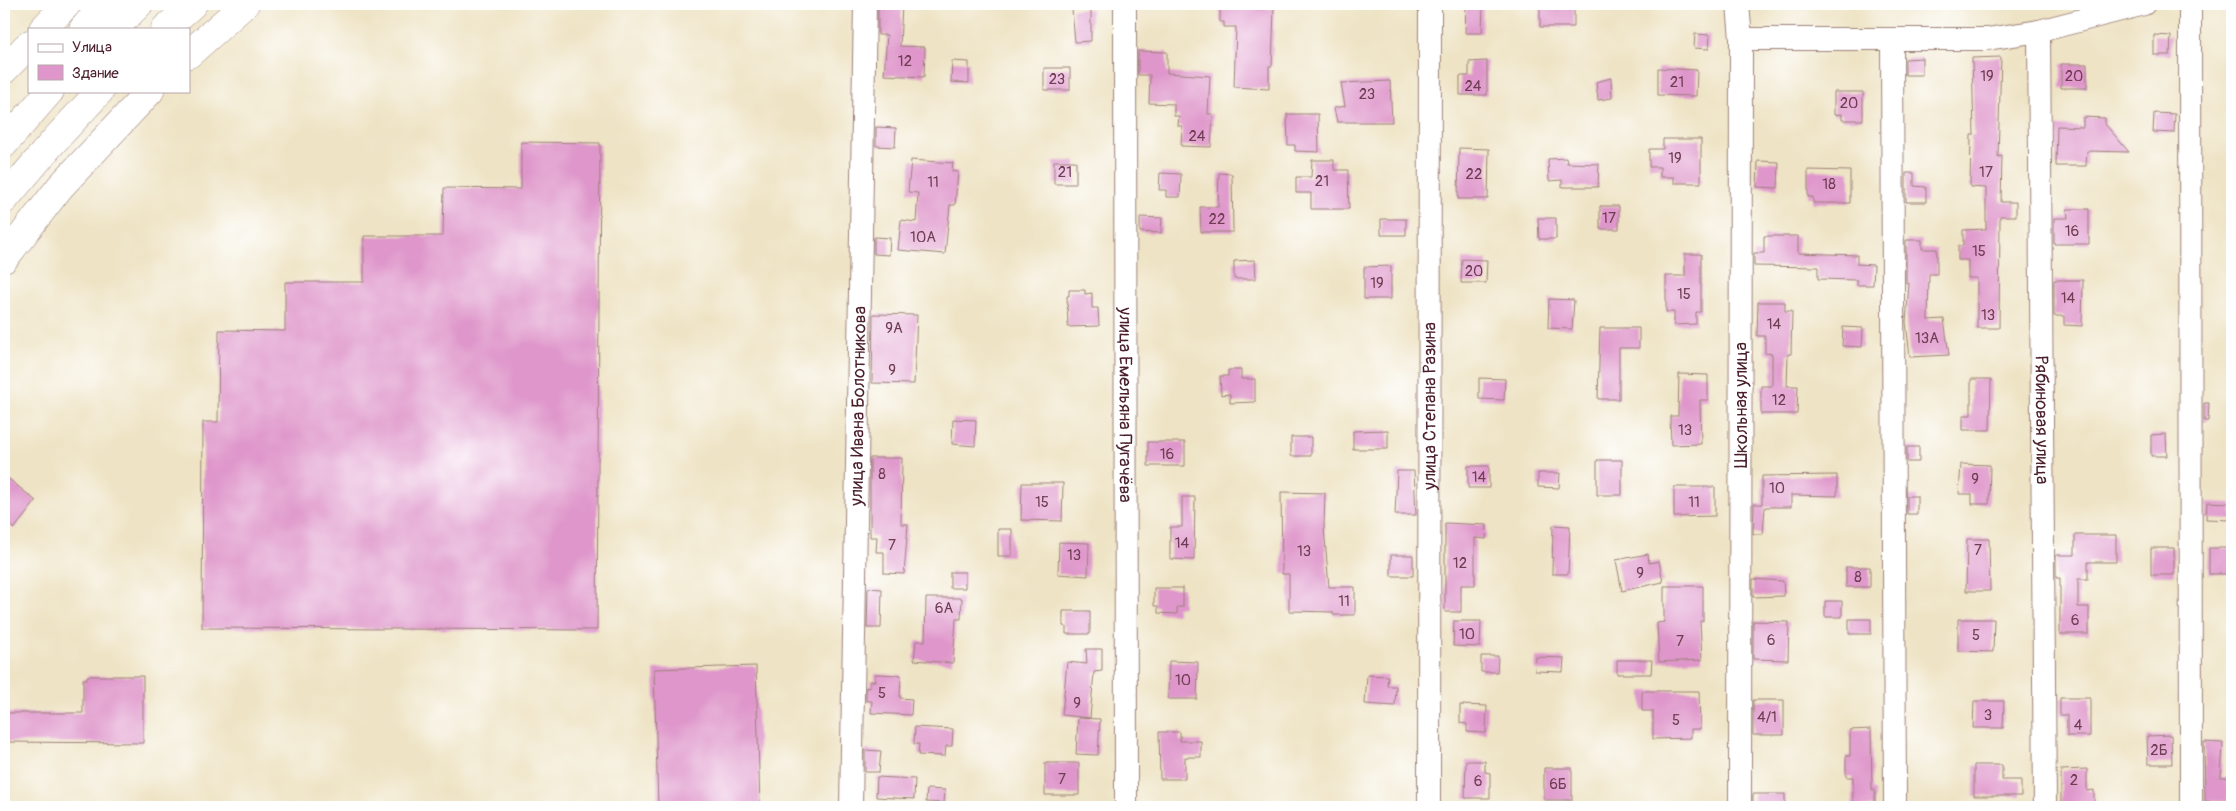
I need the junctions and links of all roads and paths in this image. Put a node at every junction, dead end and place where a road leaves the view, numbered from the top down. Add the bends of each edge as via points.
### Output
1 (67, 4) edge
2 (105, 4) edge
3 (139, 4) edge
4 (193, 4) edge
5 (245, 4) edge
6 (865, 4) edge
7 (1125, 4) edge
8 (1430, 4) edge
9 (1738, 4) edge
10 (2144, 4) edge
11 (2190, 4) edge
12 (44, 28) edge
13 (84, 28) edge
14 (115, 28) edge
15 (166, 28) edge
16 (2039, 31) junction
17 (1741, 39) junction
18 (1892, 39) junction
19 (28, 45) edge
20 (190, 53) edge
21 (4, 70) edge
22 (99, 92) edge
23 (149, 92) edge
24 (43, 96) edge
25 (4, 144) edge
26 (4, 200) edge
27 (4, 259) edge
28 (850, 807) edge
29 (1126, 807) edge
30 (1428, 807) edge
31 (1740, 807) edge
32 (1895, 807) edge
33 (2045, 807) edge
34 (2190, 807) edge

1 - 12 main road
2 - 13 main road
3 - 14 main road
4 - 15 main road
5 - 20 main road
6 - 28 street, улица Ивана Болотникова
7 - 29 street, улица Емельяна Пугачёва
8 - 30 street, улица Степана Разина
9 - 17 street, Школьная улица
10 - 16 street
11 - 34 street
16 - 18 street via 1987,39
16 - 33 street, Рябиновая улица
17 - 18 street
17 - 31 street, Школьная улица
18 - 32 street
19 - 21 main road
22 - 26 main road
23 - 27 main road via 60,187
24 - 25 main road

